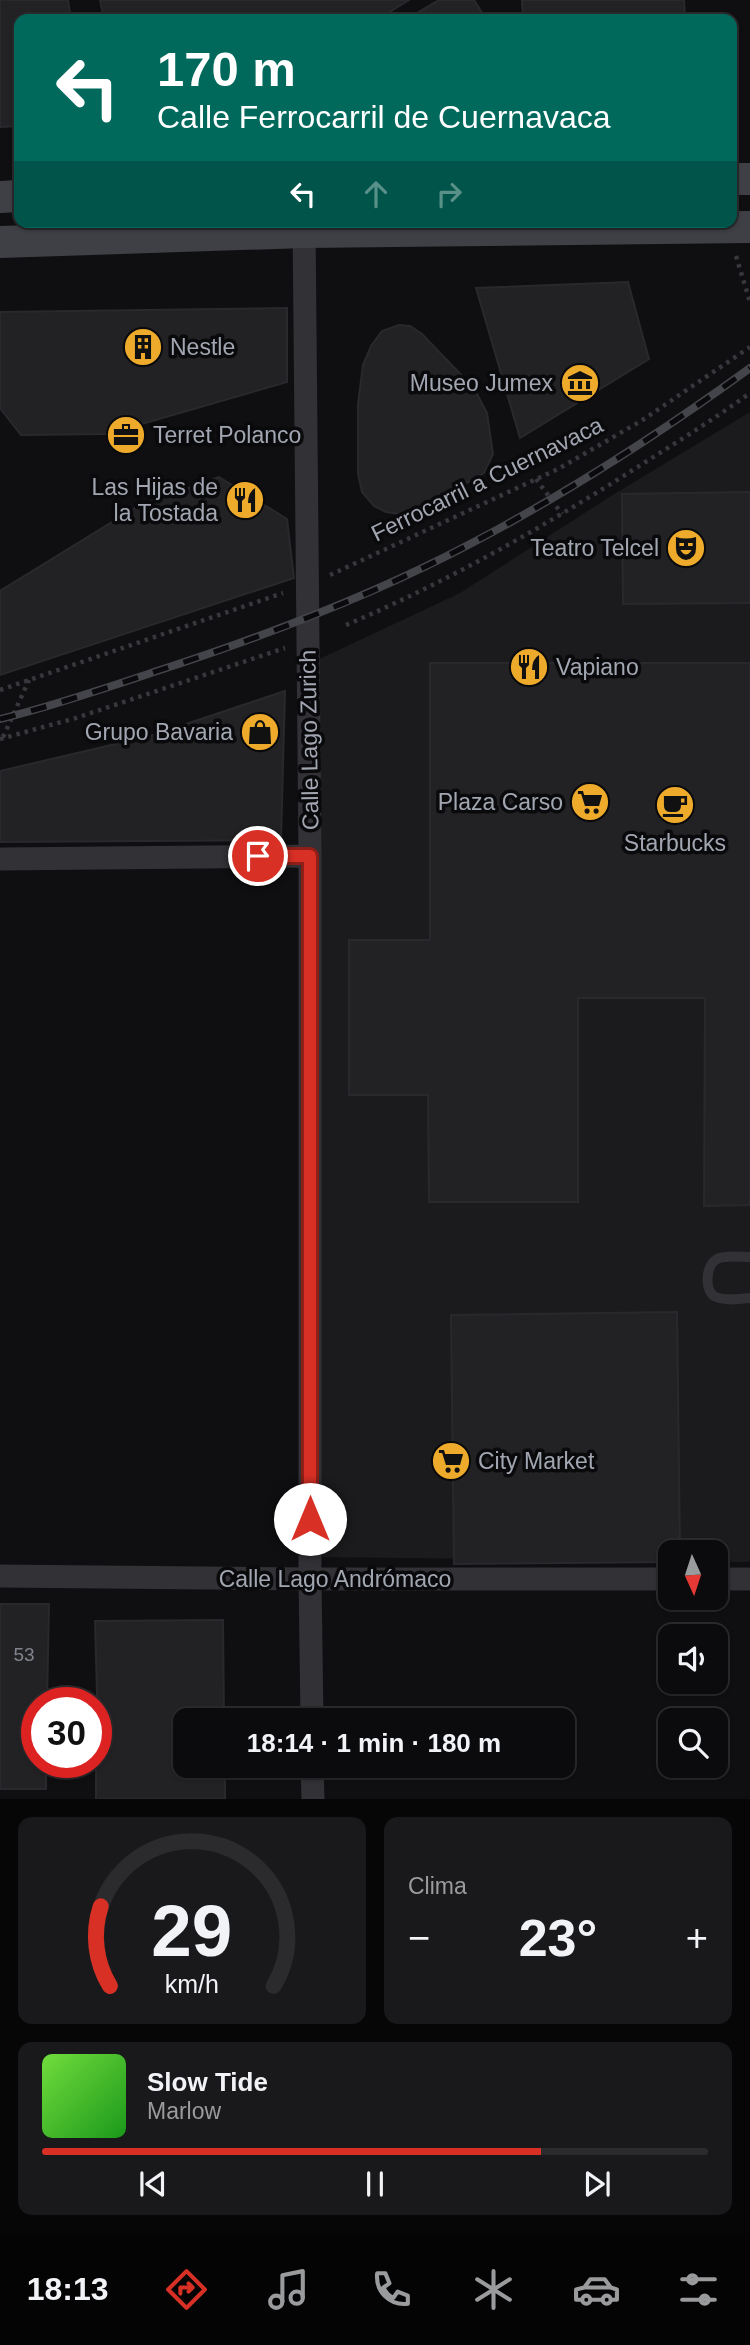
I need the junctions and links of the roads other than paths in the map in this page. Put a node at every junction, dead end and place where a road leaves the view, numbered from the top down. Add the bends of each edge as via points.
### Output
1 (284, 228) edge
2 (304, 228) edge
3 (0, 242) edge
4 (310, 856) junction
5 (0, 859) edge
6 (750, 1257) edge
7 (750, 1298) edge
8 (0, 1576) edge
9 (658, 1579) edge
10 (728, 1579) edge
11 (750, 1579) edge
12 (310, 1580) junction
13 (312, 1708) edge
14 (312, 1778) edge
15 (313, 1799) edge

1 - 3 main road
2 - 4 street, Calle Lago Zurich
4 - 5 street
4 - 12 street, Calle Lago Zurich
6 - 7 lane via 720,1257 713,1262 708,1290 722,1299
8 - 12 street, Calle Lago Andrómaco
9 - 12 street, Calle Lago Andrómaco
10 - 11 street
12 - 13 street, Calle Lago Zurich
14 - 15 street

